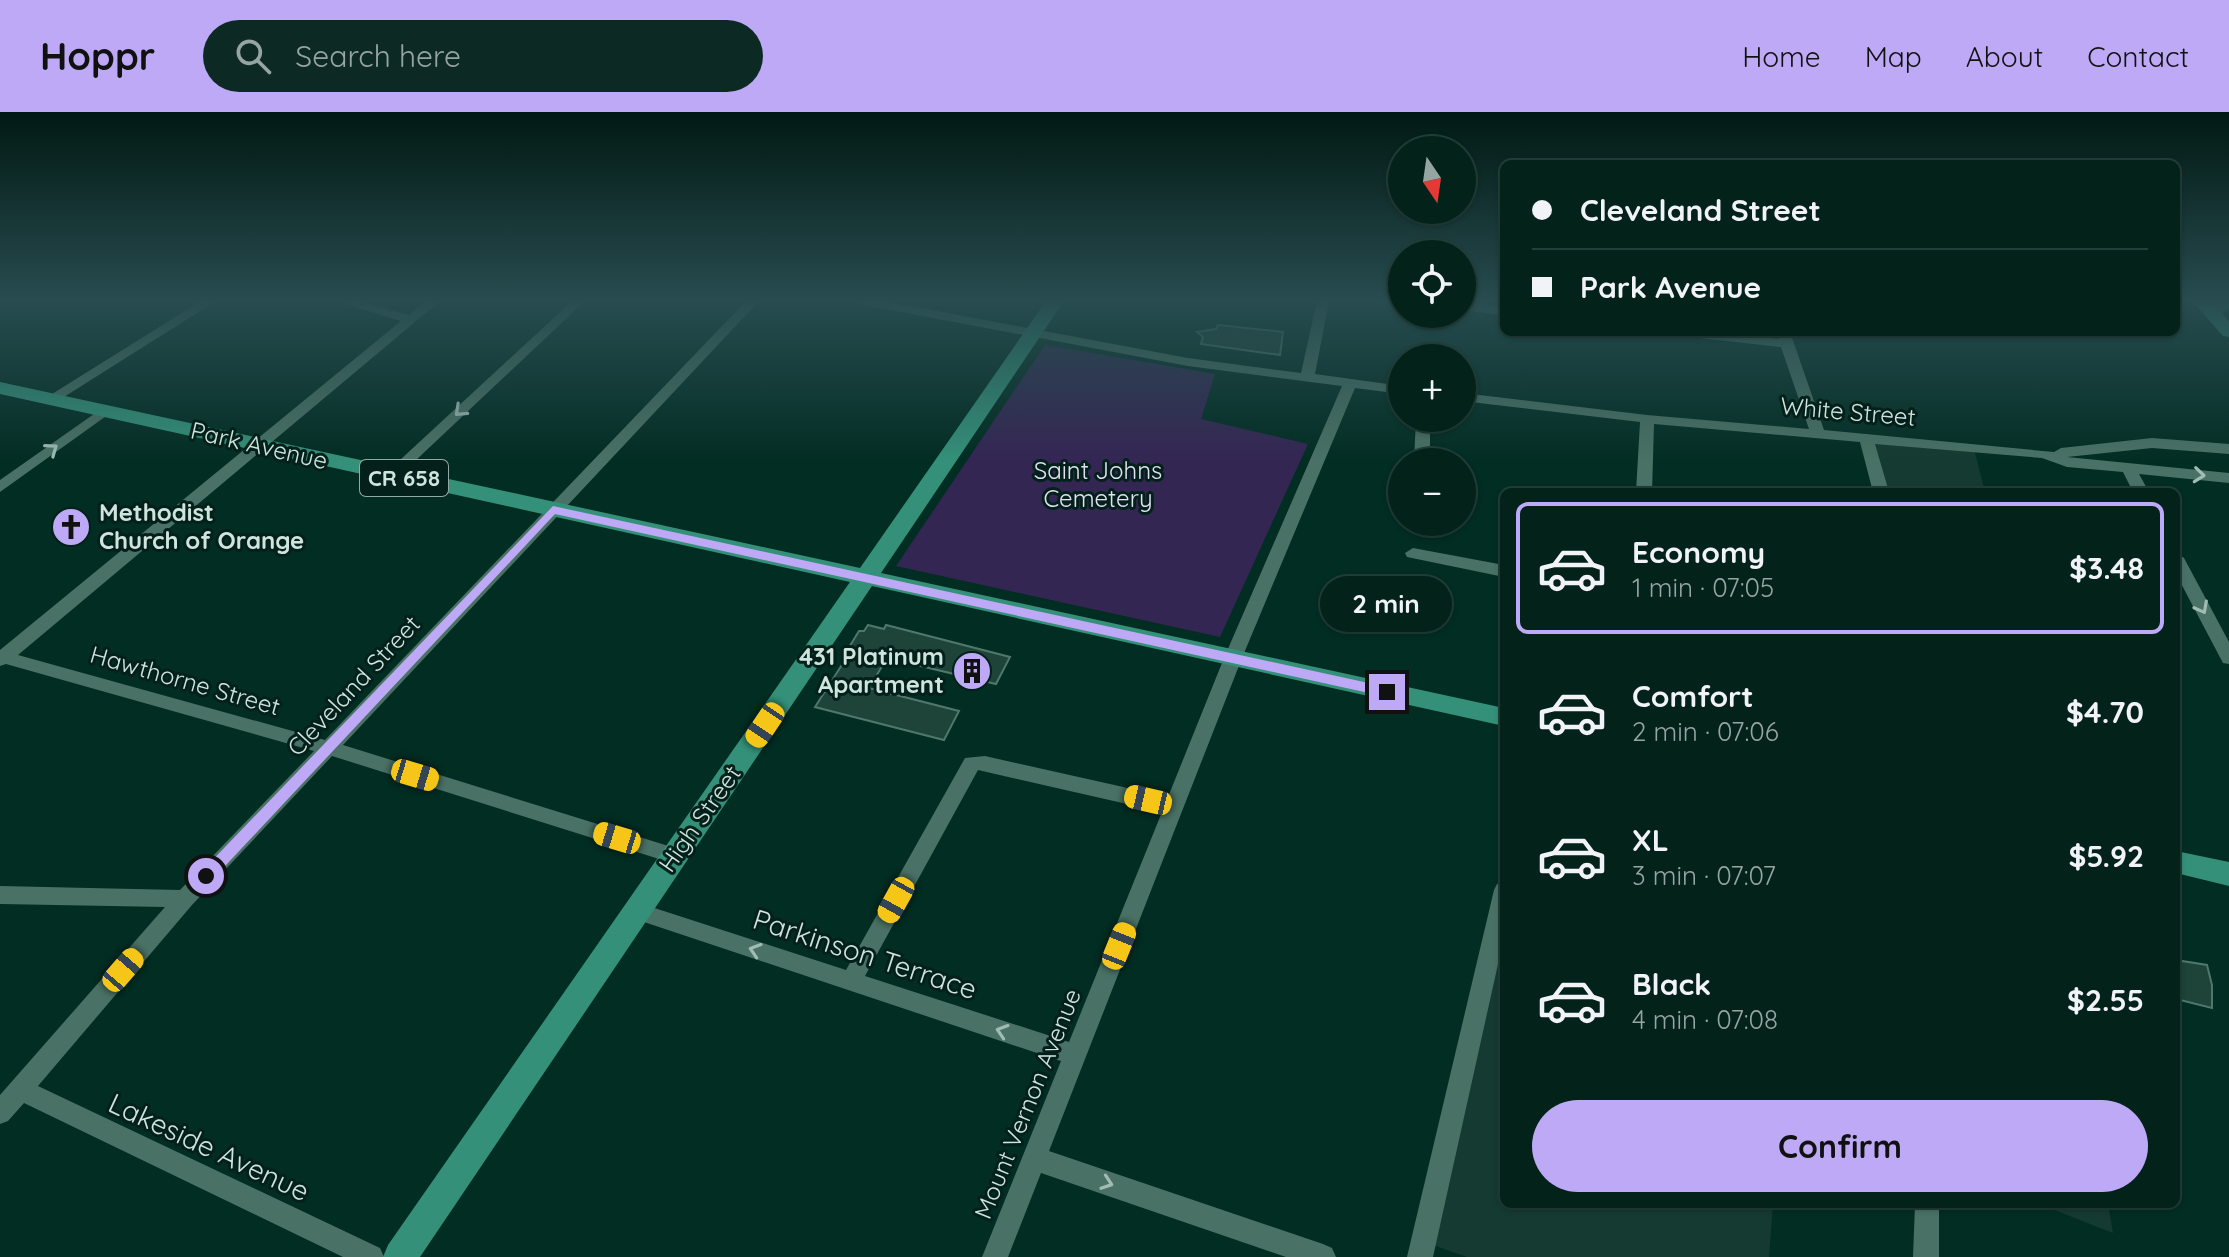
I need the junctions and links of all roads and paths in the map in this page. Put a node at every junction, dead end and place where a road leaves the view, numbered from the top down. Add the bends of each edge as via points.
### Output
1 (123, 354) edge
2 (369, 354) edge
3 (522, 354) edge
4 (702, 354) edge
5 (1018, 354) edge
6 (1146, 354) edge
7 (1312, 354) edge
8 (1791, 354) edge
9 (1307, 377) junction
10 (1350, 383) junction
11 (1388, 388) edge
12 (2, 390) edge
13 (51, 399) junction
14 (1476, 399) edge
15 (104, 411) junction
16 (1647, 419) junction
17 (1818, 434) junction
18 (1866, 438) junction
19 (259, 446) junction
20 (2155, 447) junction
21 (2229, 450) edge
22 (2044, 454) junction
23 (2128, 468) junction
24 (2169, 472) junction
25 (392, 475) junction
26 (2229, 478) edge
27 (0, 487) edge
28 (1644, 488) edge
29 (1880, 488) edge
30 (2139, 488) edge
31 (553, 510) junction
32 (1413, 553) dead end
33 (2180, 566) edge
34 (1500, 570) edge
35 (865, 578) junction
36 (1, 658) edge
37 (1233, 658) junction
38 (2229, 658) edge
39 (1500, 716) edge
40 (329, 748) junction
41 (1175, 807) junction
42 (675, 856) junction
43 (2180, 863) edge
44 (2229, 874) edge
45 (0, 895) edge
46 (185, 899) junction
47 (1500, 907) edge
48 (636, 911) junction
49 (851, 981) junction
50 (1076, 1055) junction
51 (21, 1090) junction
52 (0, 1113) edge
53 (1033, 1158) junction
54 (1927, 1208) edge
55 (371, 1257) edge
56 (400, 1257) edge
57 (995, 1257) edge
58 (1323, 1257) edge
59 (1420, 1257) edge
60 (1926, 1257) edge

1 - 13 street
2 - 19 street
3 -> 25 street
4 - 31 street, Cleveland Street
5 - 35 main road, High Street
6 - 9 street
7 - 9 street
8 - 17 street
9 - 10 street
10 - 11 street
10 - 37 street, Mount Vernon Avenue
12 - 13 main road, Park Avenue / CR 658
13 - 15 main road, Park Avenue / CR 658
14 - 16 street, White Street
15 - 19 main road, Park Avenue / CR 658
27 -> 15 street
16 - 17 street, White Street
16 - 28 street
17 - 18 street, White Street
18 - 22 street, White Street
18 - 29 street
19 - 25 main road, Park Avenue / CR 658
19 - 36 street
20 - 21 street
20 - 22 street
20 - 23 street
20 - 24 street
22 - 23 street, White Street via 2067,462
23 - 24 street, White Street
23 - 30 street
24 -> 26 street, White Street
25 - 31 main road, Park Avenue / CR 658
31 - 35 main road, Park Avenue / CR 658
31 - 40 street, Cleveland Street
32 - 34 street
33 -> 38 street
35 - 37 main road, Park Avenue / CR 658
35 - 42 main road, High Street
36 - 40 street, Hawthorne Street
37 - 39 main road, Park Avenue / CR 658
37 - 41 street, Mount Vernon Avenue
40 - 42 street, Hawthorne Street
40 - 46 street, Cleveland Street
41 - 49 street via 972,763
41 - 50 street, Mount Vernon Avenue
42 - 48 main road, High Street
43 - 44 main road
45 - 46 street
46 - 51 street, Cleveland Street
47 - 59 street
49 -> 48 street, Parkinson Terrace
48 - 56 main road, High Street
50 -> 49 street, Parkinson Terrace
50 - 53 street, Mount Vernon Avenue
51 - 52 street, Cleveland Street
51 - 55 street, Lakeside Avenue
53 - 57 street, Mount Vernon Avenue
53 -> 58 street
54 - 60 street

